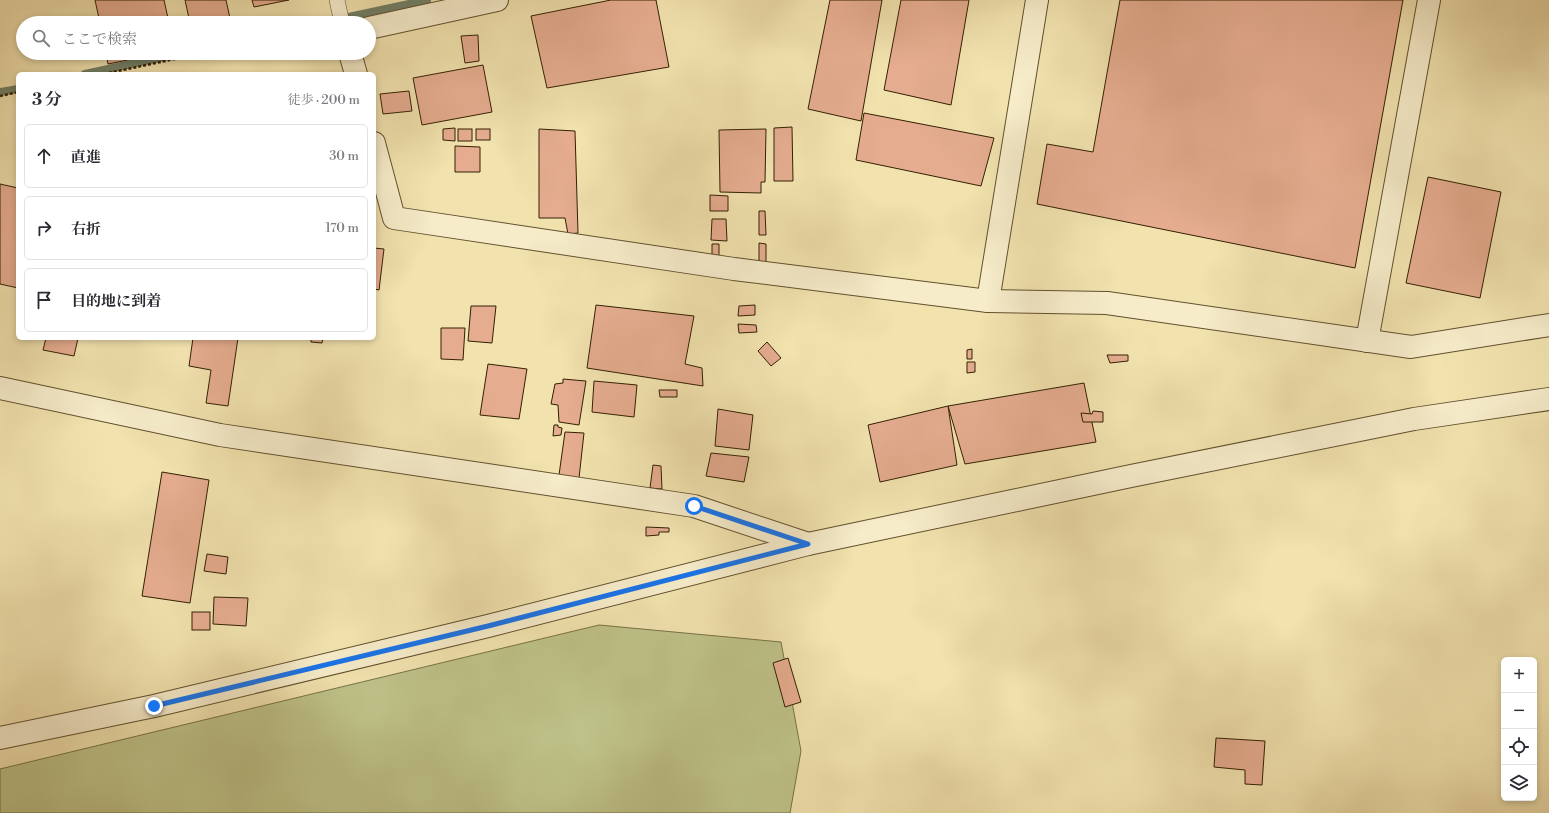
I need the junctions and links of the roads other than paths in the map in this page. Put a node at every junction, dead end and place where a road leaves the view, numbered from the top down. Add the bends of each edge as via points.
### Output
1 (337, 0) edge
2 (497, 0) edge
3 (1037, 0) edge
4 (1429, 0) edge
5 (340, 16) edge
6 (376, 26) edge
7 (352, 60) edge
8 (355, 72) edge
9 (376, 150) edge
10 (988, 301) junction
11 (1549, 325) edge
12 (1367, 341) junction
13 (0, 388) edge
14 (1549, 399) edge
15 (808, 544) junction
16 (0, 738) edge

1 - 5 lane
2 - 6 street
3 - 10 street
4 - 12 street
7 - 8 street
9 - 10 street via 394,218 734,269
10 - 12 street via 1107,303
11 - 12 street via 1411,347
13 - 15 street via 220,435 694,506
14 - 15 street via 1414,419
15 - 16 street via 488,626 178,701

